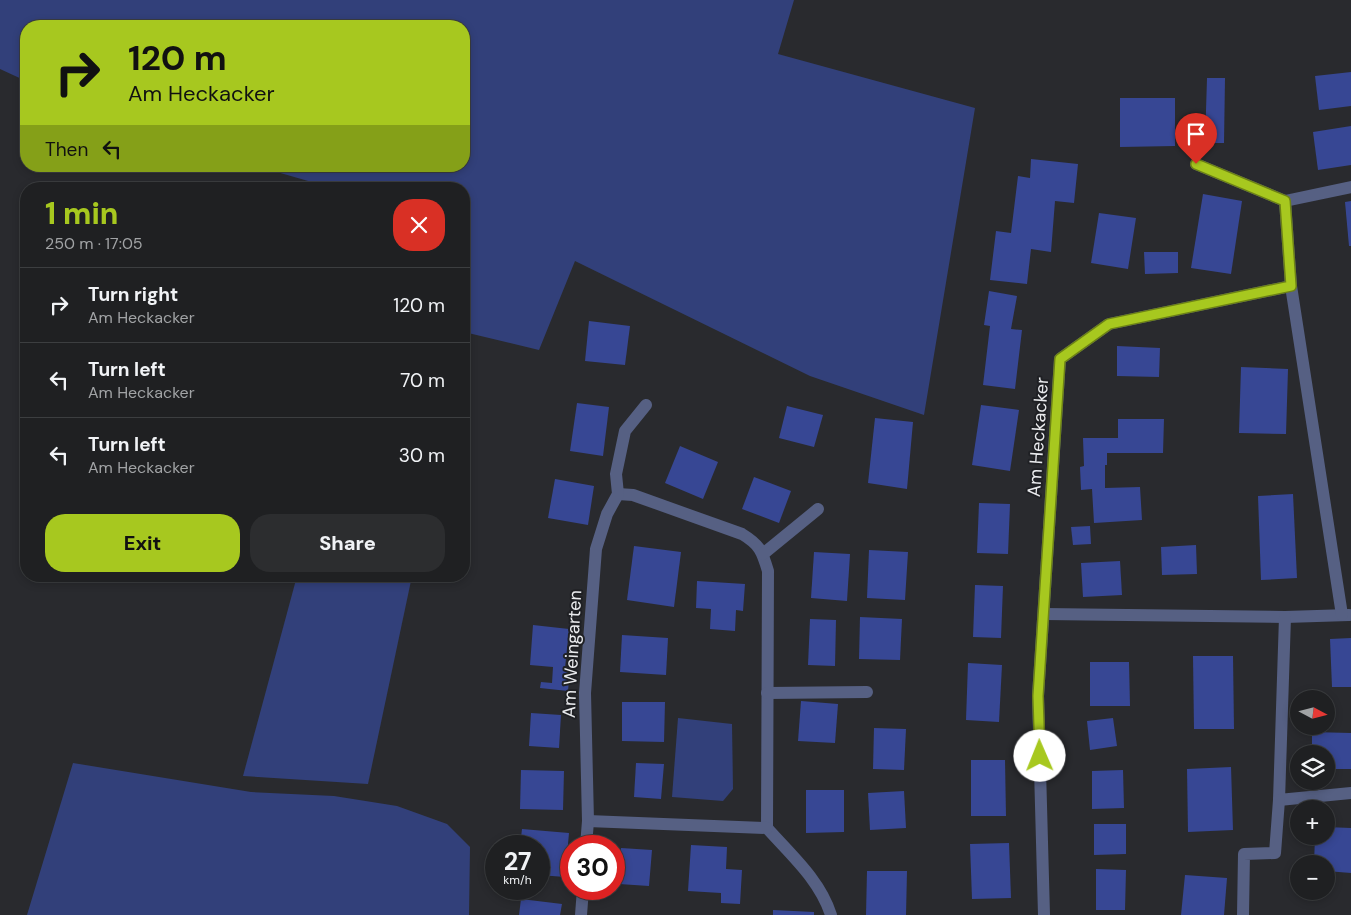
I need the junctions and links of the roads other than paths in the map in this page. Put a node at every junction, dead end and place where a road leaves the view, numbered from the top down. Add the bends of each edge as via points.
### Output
1 (1196, 164) dead end
2 (1351, 187) edge
3 (1285, 201) junction
4 (1291, 286) junction
5 (646, 405) dead end
6 (618, 494) junction
7 (818, 509) dead end
8 (763, 554) junction
9 (1044, 614) junction
10 (1347, 615) edge
11 (1285, 617) junction
12 (868, 692) dead end
13 (767, 693) junction
14 (1351, 793) edge
15 (1279, 800) junction
16 (588, 821) junction
17 (767, 828) junction
18 (587, 835) edge
19 (582, 900) edge
20 (581, 915) edge
21 (831, 915) edge
22 (1044, 915) edge
23 (1243, 915) edge

1 - 3 street
2 - 3 street
3 - 4 street
4 - 9 street, Am Heckacker via 1109,324 1060,359
4 - 10 street
5 - 6 street, Am Weingarten via 625,431 616,474
6 - 8 street via 633,495 742,534 756,543
6 - 16 street, Am Weingarten via 607,514 596,558 585,693
7 - 8 street
8 - 13 street via 768,571
9 - 11 street
9 - 22 street, Am Heckacker via 1038,696
10 - 11 street
11 - 15 street
12 - 13 street
13 - 17 street
14 - 15 street
15 - 23 street via 1275,853 1244,854
16 - 17 street
16 - 18 street, Am Weingarten
17 - 21 street via 813,878
19 - 20 street

